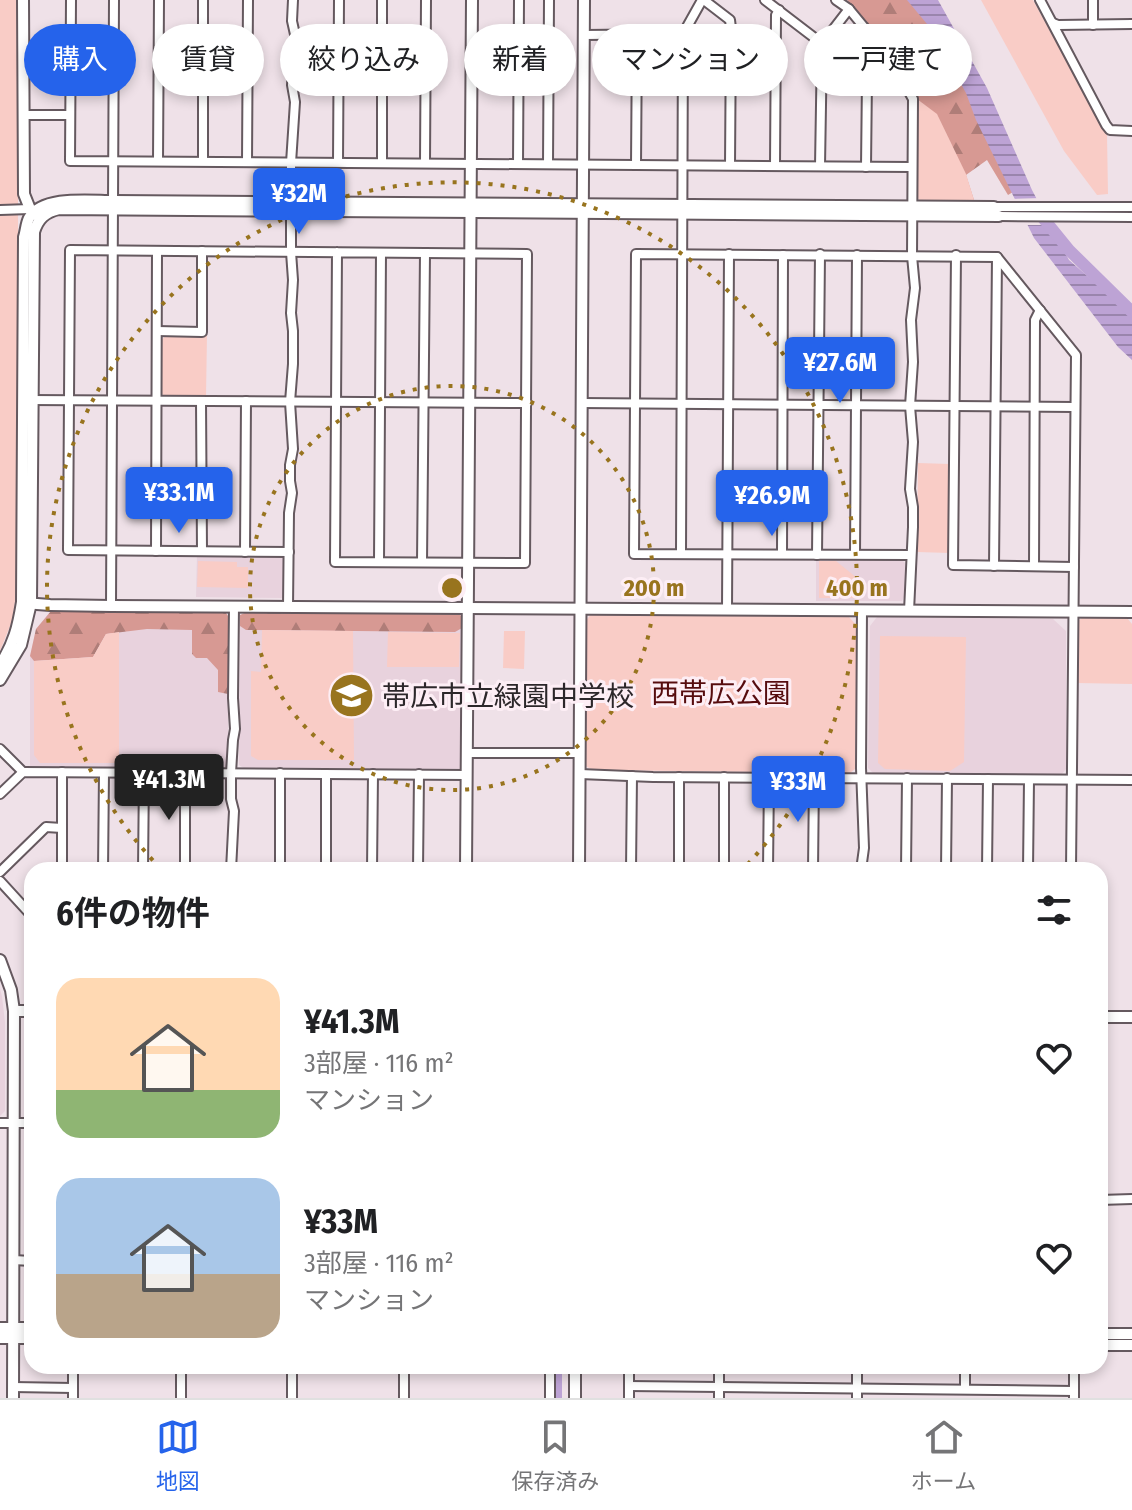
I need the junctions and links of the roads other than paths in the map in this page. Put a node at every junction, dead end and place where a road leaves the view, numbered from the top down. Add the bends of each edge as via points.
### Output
1 (23, 0) edge
2 (71, 0) edge
3 (114, 0) edge
4 (159, 0) edge
5 (203, 0) edge
6 (248, 0) edge
7 (293, 0) edge
8 (339, 0) edge
9 (382, 0) edge
10 (426, 0) edge
11 (472, 0) edge
12 (519, 0) edge
13 (549, 0) edge
14 (584, 0) edge
15 (703, 0) edge
16 (765, 0) edge
17 (836, 0) edge
18 (1040, 0) edge
19 (1093, 0) edge
20 (849, 9) junction
21 (779, 10) junction
22 (1053, 23) junction
23 (689, 24) edge
24 (837, 24) edge
25 (1132, 24) edge
26 (1093, 25) junction
27 (804, 30) edge
28 (584, 35) junction
29 (592, 35) edge
30 (637, 96) edge
31 (683, 96) edge
32 (821, 96) edge
33 (867, 96) edge
34 (23, 115) junction
35 (70, 115) junction
36 (1132, 131) edge
37 (113, 161) junction
38 (158, 161) junction
39 (203, 161) junction
40 (247, 162) junction
41 (338, 162) junction
42 (425, 162) junction
43 (291, 163) junction
44 (382, 163) junction
45 (471, 163) junction
46 (518, 164) junction
47 (548, 164) junction
48 (583, 165) junction
49 (636, 165) junction
50 (683, 165) junction
51 (730, 165) junction
52 (775, 165) junction
53 (820, 166) junction
54 (866, 167) junction
55 (912, 167) junction
56 (113, 206) junction
57 (291, 207) junction
58 (1132, 207) edge
59 (470, 209) junction
60 (583, 209) junction
61 (0, 210) edge
62 (683, 210) junction
63 (913, 211) junction
64 (997, 212) junction
65 (35, 213) junction
66 (1132, 217) edge
67 (113, 251) junction
68 (157, 251) junction
69 (202, 251) junction
70 (291, 252) junction
71 (337, 252) junction
72 (381, 253) junction
73 (425, 253) junction
74 (470, 253) junction
75 (682, 254) junction
76 (729, 254) junction
77 (820, 254) junction
78 (783, 255) junction
79 (857, 255) junction
80 (956, 255) junction
81 (912, 256) junction
82 (997, 257) junction
83 (1040, 310) junction
84 (157, 331) junction
85 (28, 400) junction
86 (68, 400) junction
87 (112, 400) junction
88 (156, 400) junction
89 (201, 401) junction
90 (246, 401) junction
91 (337, 401) junction
92 (290, 402) junction
93 (380, 402) junction
94 (423, 402) junction
95 (469, 402) junction
96 (527, 403) junction
97 (582, 403) junction
98 (635, 404) junction
99 (682, 404) junction
100 (728, 404) junction
101 (782, 404) junction
102 (819, 404) junction
103 (856, 405) junction
104 (910, 406) junction
105 (955, 406) junction
106 (995, 406) junction
107 (1035, 407) junction
108 (1074, 407) junction
109 (110, 551) junction
110 (156, 551) junction
111 (202, 551) junction
112 (245, 552) junction
113 (289, 552) junction
114 (681, 554) junction
115 (728, 554) junction
116 (782, 554) junction
117 (855, 554) junction
118 (817, 555) junction
119 (911, 555) junction
120 (379, 562) junction
121 (422, 562) junction
122 (468, 563) junction
123 (994, 566) junction
124 (1034, 566) junction
125 (1074, 567) junction
126 (26, 603) junction
127 (111, 606) junction
128 (234, 606) junction
129 (288, 607) junction
130 (468, 607) junction
131 (580, 609) junction
132 (727, 610) junction
133 (862, 610) junction
134 (909, 611) junction
135 (1074, 612) junction
136 (1132, 612) edge
137 (0, 665) edge
138 (0, 680) edge
139 (0, 749) edge
140 (467, 753) junction
141 (580, 753) junction
142 (23, 772) junction
143 (62, 772) junction
144 (104, 773) junction
145 (144, 773) junction
146 (185, 773) junction
147 (231, 773) junction
148 (280, 773) junction
149 (326, 774) junction
150 (373, 774) junction
151 (419, 774) junction
152 (580, 774) junction
153 (466, 775) junction
154 (632, 776) junction
155 (679, 777) junction
156 (724, 777) junction
157 (769, 777) junction
158 (814, 778) junction
159 (861, 778) junction
160 (907, 778) junction
161 (947, 778) junction
162 (988, 779) junction
163 (1072, 779) junction
164 (1029, 780) junction
165 (1132, 780) edge
166 (0, 794) edge
167 (62, 828) junction
168 (62, 862) edge
169 (103, 862) edge
170 (143, 862) edge
171 (185, 862) edge
172 (231, 862) edge
173 (280, 862) edge
174 (326, 862) edge
175 (372, 862) edge
176 (418, 862) edge
177 (466, 862) edge
178 (579, 862) edge
179 (631, 862) edge
180 (679, 862) edge
181 (724, 862) edge
182 (768, 862) edge
183 (813, 862) edge
184 (862, 862) edge
185 (906, 862) edge
186 (946, 862) edge
187 (987, 862) edge
188 (1028, 862) edge
189 (1071, 862) edge
190 (0, 872) edge
191 (0, 881) edge
192 (24, 907) edge
193 (0, 960) edge
194 (14, 1011) junction
195 (24, 1011) edge
196 (1108, 1017) edge
197 (1132, 1017) edge
198 (0, 1123) edge
199 (14, 1123) junction
200 (24, 1123) edge
201 (1132, 1199) edge
202 (1108, 1200) edge
203 (13, 1260) junction
204 (24, 1261) edge
205 (0, 1328) edge
206 (24, 1330) edge
207 (13, 1333) junction
208 (1108, 1334) edge
209 (1132, 1334) edge
210 (24, 1336) edge
211 (0, 1338) edge
212 (1108, 1345) edge
213 (1132, 1345) edge
214 (73, 1374) edge
215 (181, 1374) edge
216 (292, 1374) edge
217 (404, 1374) edge
218 (550, 1374) edge
219 (575, 1374) edge
220 (629, 1374) edge
221 (719, 1374) edge
222 (965, 1374) edge
223 (629, 1386) junction
224 (674, 1387) junction
225 (719, 1387) junction
226 (763, 1387) junction
227 (73, 1388) junction
228 (965, 1389) junction
229 (13, 1392) edge
230 (809, 1393) edge
231 (857, 1393) edge
232 (904, 1393) edge
233 (947, 1394) edge
234 (988, 1394) edge
235 (1030, 1394) edge
236 (1074, 1394) edge
237 (73, 1398) edge
238 (181, 1398) edge
239 (292, 1398) edge
240 (404, 1398) edge
241 (550, 1398) edge
242 (575, 1398) edge
243 (629, 1398) edge
244 (674, 1398) edge
245 (719, 1398) edge
246 (763, 1398) edge

1 - 34 street
2 - 35 street
3 - 37 street
4 - 38 street
5 - 39 street
6 - 40 street
7 - 43 street
8 - 41 street
9 - 44 street
10 - 42 street
11 - 45 street
12 - 46 street
13 - 47 street
14 - 28 street
15 - 23 street
15 - 51 street via 730,20
16 - 21 street
17 - 20 street
18 - 22 street
19 - 26 street
20 - 24 street
20 - 55 street via 892,61 913,99
21 - 27 street
21 - 52 street
22 - 26 street
22 - 36 street via 1106,125
25 - 26 street
28 - 29 street
28 - 48 street
30 - 49 street
31 - 50 street
32 - 53 street
33 - 54 street
34 - 35 street
34 - 65 street via 24,194
35 - 37 street via 70,161
37 - 38 street
37 - 56 street
38 - 39 street
39 - 40 street
40 - 43 street
41 - 43 street
41 - 44 street
42 - 44 street
42 - 45 street
43 - 57 street
45 - 46 street
45 - 59 street
46 - 47 street
47 - 48 street
48 - 49 street
48 - 60 street
49 - 50 street
50 - 51 street
50 - 62 street
51 - 52 street
52 - 53 street
53 - 54 street
54 - 55 street
55 - 63 street
56 - 57 street
56 - 65 street
56 - 67 street
57 - 59 street
57 - 70 street
58 - 64 street
59 - 60 street
59 - 74 street
60 - 62 street
60 - 97 street
61 - 65 street
62 - 63 street
62 - 75 street
63 - 64 street
63 - 81 street
64 - 66 street
65 - 85 street
67 - 68 street
67 - 86 street via 70,250
67 - 87 street
68 - 69 street
68 - 84 street
69 - 70 street
69 - 84 street via 202,332
70 - 71 street
70 - 92 street
71 - 72 street
71 - 91 street
72 - 73 street
72 - 93 street
73 - 74 street
73 - 94 street
74 - 95 street
74 - 96 street via 527,254
75 - 76 street
75 - 98 street via 636,254
75 - 99 street
76 - 78 street
76 - 100 street
77 - 78 street
77 - 79 street
77 - 102 street
78 - 101 street
79 - 81 street
79 - 103 street
80 - 81 street
80 - 82 street
80 - 105 street
81 - 104 street
82 - 83 street
82 - 106 street
83 - 107 street via 1035,320
83 - 108 street via 1076,355
84 - 88 street
85 - 86 street
85 - 126 street
86 - 87 street
86 - 109 street via 68,550
87 - 88 street
87 - 109 street
88 - 89 street
88 - 110 street
89 - 90 street
89 - 111 street
90 - 92 street
90 - 112 street
91 - 92 street
91 - 93 street
91 - 120 street via 335,562
92 - 113 street
93 - 94 street
93 - 120 street
94 - 95 street
94 - 121 street
95 - 96 street
95 - 122 street
96 - 122 street via 525,563
97 - 98 street
97 - 131 street
98 - 99 street
98 - 114 street via 634,554
99 - 100 street
99 - 114 street
100 - 101 street
100 - 115 street
101 - 102 street
101 - 116 street
102 - 103 street
102 - 118 street
103 - 104 street
103 - 117 street
104 - 105 street
104 - 119 street
105 - 106 street
105 - 123 street via 953,565
106 - 107 street
106 - 123 street
107 - 108 street
107 - 124 street
108 - 125 street
109 - 110 street
109 - 127 street
110 - 111 street
111 - 112 street
112 - 113 street
113 - 129 street
114 - 115 street
115 - 116 street
115 - 132 street
116 - 118 street
117 - 118 street
117 - 119 street
119 - 134 street
120 - 121 street
121 - 122 street
122 - 130 street
123 - 124 street
124 - 125 street
125 - 135 street
126 - 127 street
126 - 137 street
126 - 138 street via 21,645
127 - 128 street
128 - 129 street
128 - 147 street
129 - 130 street
130 - 131 street
130 - 140 street
131 - 132 street
131 - 141 street
132 - 133 street
133 - 134 street
133 - 159 street
134 - 135 street
135 - 136 street
135 - 163 street
139 - 142 street
140 - 141 street
140 - 153 street
141 - 152 street
142 - 143 street
142 - 166 street
143 - 144 street
143 - 167 street
144 - 145 street
144 - 169 street
145 - 146 street
145 - 170 street
146 - 147 street
146 - 171 street
147 - 148 street
147 - 172 street
148 - 149 street
148 - 173 street
149 - 150 street
149 - 174 street
150 - 151 street
150 - 175 street
151 - 153 street
151 - 176 street
152 - 154 street
152 - 178 street
153 - 177 street
154 - 155 street
154 - 179 street
155 - 156 street
155 - 180 street
156 - 157 street
156 - 181 street
157 - 158 street
157 - 182 street
158 - 159 street
158 - 183 street
159 - 160 street
159 - 184 street
160 - 161 street
160 - 185 street
161 - 162 street
161 - 186 street
162 - 164 street
162 - 187 street
163 - 164 street
163 - 165 street
163 - 189 street
164 - 188 street
167 - 168 street
167 - 190 street via 46,827
191 - 192 street
193 - 194 street
194 - 195 street
194 - 199 street
196 - 197 street
198 - 199 street
199 - 200 street
199 - 203 street
201 - 202 street
203 - 204 street
203 - 207 street
205 - 207 street
206 - 207 street
207 - 210 street
207 - 211 street
207 - 229 street
208 - 209 street
212 - 213 street
214 - 227 street
215 - 238 street
216 - 239 street
217 - 240 street
218 - 241 street
219 - 242 street
220 - 223 street
221 - 225 street
222 - 228 street
223 - 224 street
223 - 243 street
224 - 225 street
224 - 244 street
225 - 226 street
225 - 245 street
226 - 230 street
226 - 246 street
227 - 229 street
227 - 237 street
228 - 233 street
228 - 234 street
230 - 231 street
231 - 232 street
232 - 233 street
234 - 235 street
235 - 236 street

